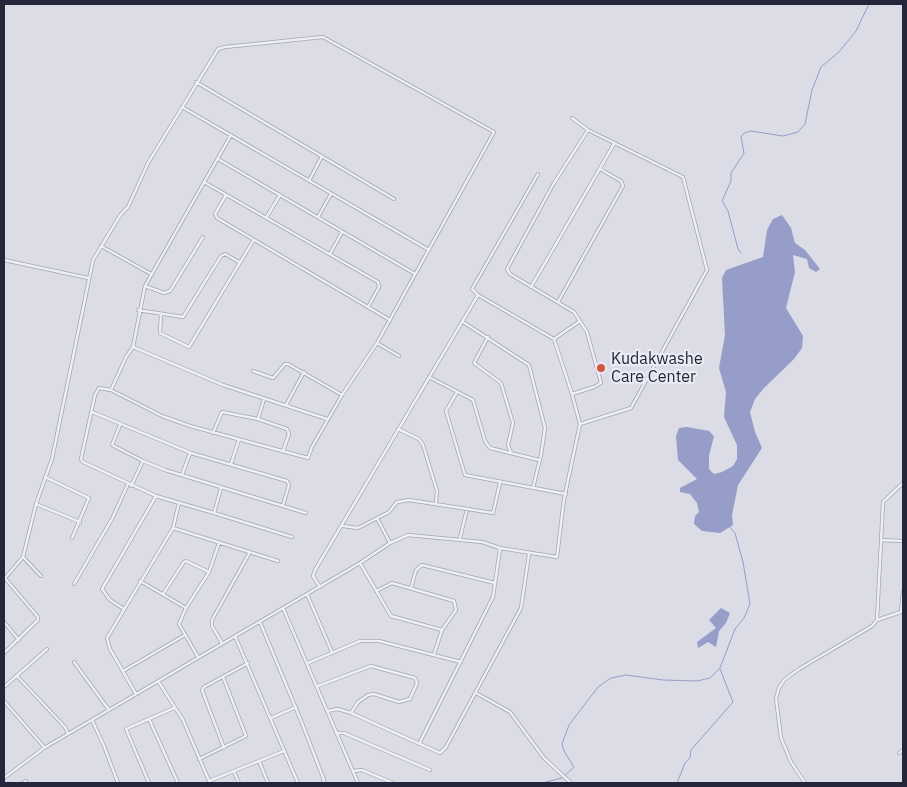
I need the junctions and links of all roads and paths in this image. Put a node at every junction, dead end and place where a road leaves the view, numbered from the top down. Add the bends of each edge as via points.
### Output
1 (196, 82) junction
2 (182, 107) junction
3 (572, 118) dead end
4 (588, 130) junction
5 (232, 135) junction
6 (614, 144) junction
7 (322, 156) junction
8 (218, 159) junction
9 (600, 169) junction
10 (538, 174) dead end
11 (309, 181) junction
12 (204, 182) junction
13 (331, 194) junction
14 (226, 195) junction
15 (280, 195) junction
16 (394, 199) dead end
17 (318, 217) junction
18 (266, 218) junction
19 (342, 232) junction
20 (203, 237) dead end
21 (253, 241) junction
22 (100, 246) junction
23 (429, 250) junction
24 (330, 254) junction
25 (4, 260) edge
26 (239, 262) junction
27 (151, 274) junction
28 (415, 274) junction
29 (88, 278) junction
30 (145, 286) junction
31 (531, 288) junction
32 (478, 295) junction
33 (558, 302) junction
34 (368, 307) junction
35 (138, 310) junction
36 (161, 314) junction
37 (390, 320) junction
38 (580, 321) junction
39 (463, 322) junction
40 (488, 337) junction
41 (554, 339) junction
42 (377, 343) junction
43 (133, 347) junction
44 (399, 356) dead end
45 (253, 371) dead end
46 (304, 372) junction
47 (429, 377) junction
48 (111, 390) junction
49 (457, 392) junction
50 (572, 394) junction
51 (342, 395) junction
52 (264, 399) junction
53 (286, 405) junction
54 (92, 412) junction
55 (258, 420) junction
56 (327, 420) junction
57 (580, 424) junction
58 (120, 425) junction
59 (398, 429) junction
60 (213, 433) junction
61 (239, 439) junction
62 (283, 452) junction
63 (191, 453) junction
64 (510, 453) junction
65 (539, 460) junction
66 (143, 461) junction
67 (231, 464) junction
68 (182, 475) junction
69 (45, 476) junction
70 (500, 483) junction
71 (903, 484) edge
72 (129, 485) junction
73 (221, 488) junction
74 (533, 488) junction
75 (566, 494) junction
76 (156, 496) junction
77 (179, 503) junction
78 (436, 503) junction
79 (36, 504) junction
80 (283, 504) junction
81 (467, 509) junction
82 (214, 512) junction
83 (306, 513) dead end
84 (377, 518) junction
85 (80, 522) junction
86 (343, 526) junction
87 (173, 528) junction
88 (292, 537) dead end
89 (72, 538) dead end
90 (460, 538) junction
91 (881, 540) junction
92 (903, 541) edge
93 (390, 542) junction
94 (220, 543) junction
95 (500, 548) junction
96 (250, 552) junction
97 (529, 554) junction
98 (23, 557) junction
99 (278, 561) dead end
100 (360, 563) junction
101 (209, 572) junction
102 (41, 576) dead end
103 (4, 578) edge
104 (140, 581) junction
105 (495, 583) junction
106 (74, 584) dead end
107 (320, 587) junction
108 (410, 589) junction
109 (376, 591) junction
110 (903, 592) edge
111 (163, 594) junction
112 (307, 594) junction
113 (186, 608) junction
114 (284, 608) junction
115 (124, 609) junction
116 (877, 620) junction
117 (4, 622) edge
118 (260, 622) junction
119 (442, 630) junction
120 (185, 635) junction
121 (235, 636) junction
122 (19, 640) junction
123 (222, 643) junction
124 (47, 650) dead end
125 (332, 652) junction
126 (4, 653) edge
127 (434, 654) junction
128 (198, 656) junction
129 (74, 662) dead end
130 (461, 662) junction
131 (248, 663) junction
132 (308, 663) junction
133 (123, 671) junction
134 (17, 676) junction
135 (223, 676) junction
136 (158, 680) junction
137 (318, 686) junction
138 (4, 687) edge
139 (476, 693) junction
140 (136, 694) junction
141 (4, 701) edge
142 (296, 707) junction
143 (175, 708) junction
144 (109, 710) junction
145 (328, 711) junction
146 (351, 713) junction
147 (270, 718) junction
148 (149, 719) junction
149 (92, 720) junction
150 (68, 734) junction
151 (336, 734) junction
152 (419, 744) junction
153 (44, 748) junction
154 (224, 748) junction
155 (903, 750) edge
156 (284, 751) junction
157 (899, 753) dead end
158 (199, 759) junction
159 (259, 761) junction
160 (430, 770) dead end
161 (353, 771) junction
162 (234, 772) junction
163 (4, 778) edge
164 (26, 781) dead end
165 (209, 782) edge
166 (22, 783) edge
167 (118, 783) edge
168 (149, 783) edge
169 (178, 783) edge
170 (238, 783) edge
171 (268, 783) edge
172 (298, 783) edge
173 (323, 783) edge
174 (358, 783) edge
175 (394, 783) edge
176 (571, 783) edge
177 (805, 783) edge

1 - 2 street
1 - 7 street
1 - 23 street via 215,53 225,47 323,37 494,132
2 - 5 street
2 - 22 street via 148,163 128,207
3 - 4 street
4 - 6 street
4 - 31 street via 554,183 507,269
5 - 8 street
5 - 11 street
6 - 9 street
6 - 57 street via 684,177 707,270 631,408
7 - 11 street
7 - 16 street
8 - 12 street
8 - 15 street
9 - 31 street
9 - 33 street via 621,181 623,186
10 - 32 street via 472,289
11 - 13 street
12 - 14 street
12 - 27 street
13 - 17 street
13 - 23 street
14 - 18 street
14 - 21 street via 215,214 217,218
15 - 17 street
15 - 18 street
17 - 19 street
18 - 24 street
19 - 24 street
19 - 28 street
20 - 30 street via 170,291 164,293
21 - 26 street
21 - 34 street
22 - 27 street
22 - 29 street
23 - 28 street
24 - 34 street via 378,282 380,287
25 - 29 street
26 - 36 street via 225,254 220,256 183,317
26 - 36 street via 189,346 160,333
27 - 30 street
28 - 37 street
29 - 69 street via 52,459
30 - 35 street
31 - 33 street
32 - 39 street
32 - 41 street
33 - 38 street via 574,312
34 - 37 street
35 - 36 street
35 - 43 street
37 - 42 street
38 - 41 street
38 - 50 street via 587,332 601,383
39 - 40 street
39 - 47 street
40 - 64 street via 474,362 501,383 513,423 508,445
40 - 65 street via 529,365 545,420
41 - 50 street
42 - 44 street
42 - 51 street
43 - 48 street
43 - 52 street
45 - 46 street via 273,378 287,364
46 - 51 street
46 - 53 street
47 - 49 street
47 - 59 street
48 - 54 street via 99,388
48 - 60 street via 162,416
49 - 64 street via 473,400 487,444 494,450
49 - 70 street via 446,411 465,475
50 - 57 street
51 - 56 street
52 - 53 street
52 - 55 street
53 - 56 street
54 - 58 street
54 - 72 street via 82,461
55 - 60 street via 222,412
55 - 62 street via 287,429
56 - 62 street via 308,458
57 - 75 street
58 - 63 street
58 - 66 street via 112,445
59 - 78 street via 423,445 437,491
59 - 86 street
60 - 61 street
61 - 62 street
61 - 67 street
63 - 67 street
63 - 68 street
64 - 65 street
65 - 74 street
66 - 68 street
66 - 72 street
67 - 80 street via 287,481 289,485
68 - 73 street
69 - 79 street
69 - 85 street via 88,496 90,502
70 - 74 street
70 - 81 street via 493,513
71 - 91 street via 883,502
72 - 76 street
72 - 106 street
73 - 80 street
73 - 82 street
74 - 75 street
75 - 97 street via 557,557
76 - 77 street
76 - 115 street via 102,590
77 - 82 street
77 - 87 street
78 - 81 street
78 - 84 street via 399,502
79 - 85 street
79 - 98 street
80 - 83 street
81 - 90 street
82 - 88 street
84 - 86 street via 358,528
84 - 93 street
85 - 89 street
86 - 107 street via 315,570 313,576
87 - 94 street
87 - 104 street
90 - 93 street via 412,534
90 - 95 street
91 - 92 street
91 - 116 street
93 - 100 street
94 - 96 street
94 - 101 street
95 - 97 street
95 - 105 street
96 - 99 street
96 - 123 street via 212,620
97 - 139 street via 520,608
98 - 102 street
98 - 103 street
100 - 107 street
100 - 109 street
101 - 111 street via 186,561
101 - 113 street
103 - 122 street via 38,617 38,624
104 - 111 street
104 - 115 street
105 - 108 street via 422,565 416,570
105 - 130 street via 493,597
107 - 112 street
108 - 109 street via 390,583
108 - 119 street via 454,601 456,610
109 - 119 street via 393,618
110 - 116 street via 902,612
111 - 113 street
112 - 114 street
112 - 125 street
113 - 120 street via 179,620
114 - 118 street
114 - 132 street
115 - 133 street via 107,641
116 - 177 street via 799,669 779,688 776,698 780,738
117 - 122 street
118 - 121 street
118 - 142 street
119 - 127 street
120 - 128 street
120 - 133 street
121 - 123 street
121 - 131 street
122 - 126 street
123 - 128 street
124 - 134 street
125 - 127 street via 358,641 370,641
125 - 132 street
127 - 130 street
128 - 136 street
129 - 144 street
130 - 152 street
131 - 135 street
131 - 147 street
132 - 137 street
133 - 140 street
134 - 138 street
134 - 150 street
135 - 154 street via 204,687 202,694
135 - 154 street via 246,736
136 - 140 street
136 - 143 street
137 - 145 street
137 - 146 street via 371,666 415,678 410,699 399,702 368,695
139 - 152 street via 440,753
139 - 176 street via 510,712 554,769
140 - 144 street
141 - 153 street
142 - 147 street
142 - 173 street
143 - 148 street
143 - 158 street
144 - 149 street
145 - 146 street via 338,709
145 - 151 street
146 - 152 street
147 - 156 street
148 - 168 street via 126,731
148 - 169 street
149 - 150 street
149 - 167 street
150 - 153 street
151 - 160 street via 344,733
151 - 161 street
153 - 163 street
154 - 158 street
155 - 157 street
156 - 159 street
156 - 172 street
158 - 165 street
159 - 162 street
159 - 171 street
161 - 174 street
161 - 175 street via 362,770
162 - 165 street
162 - 170 street
164 - 166 street

